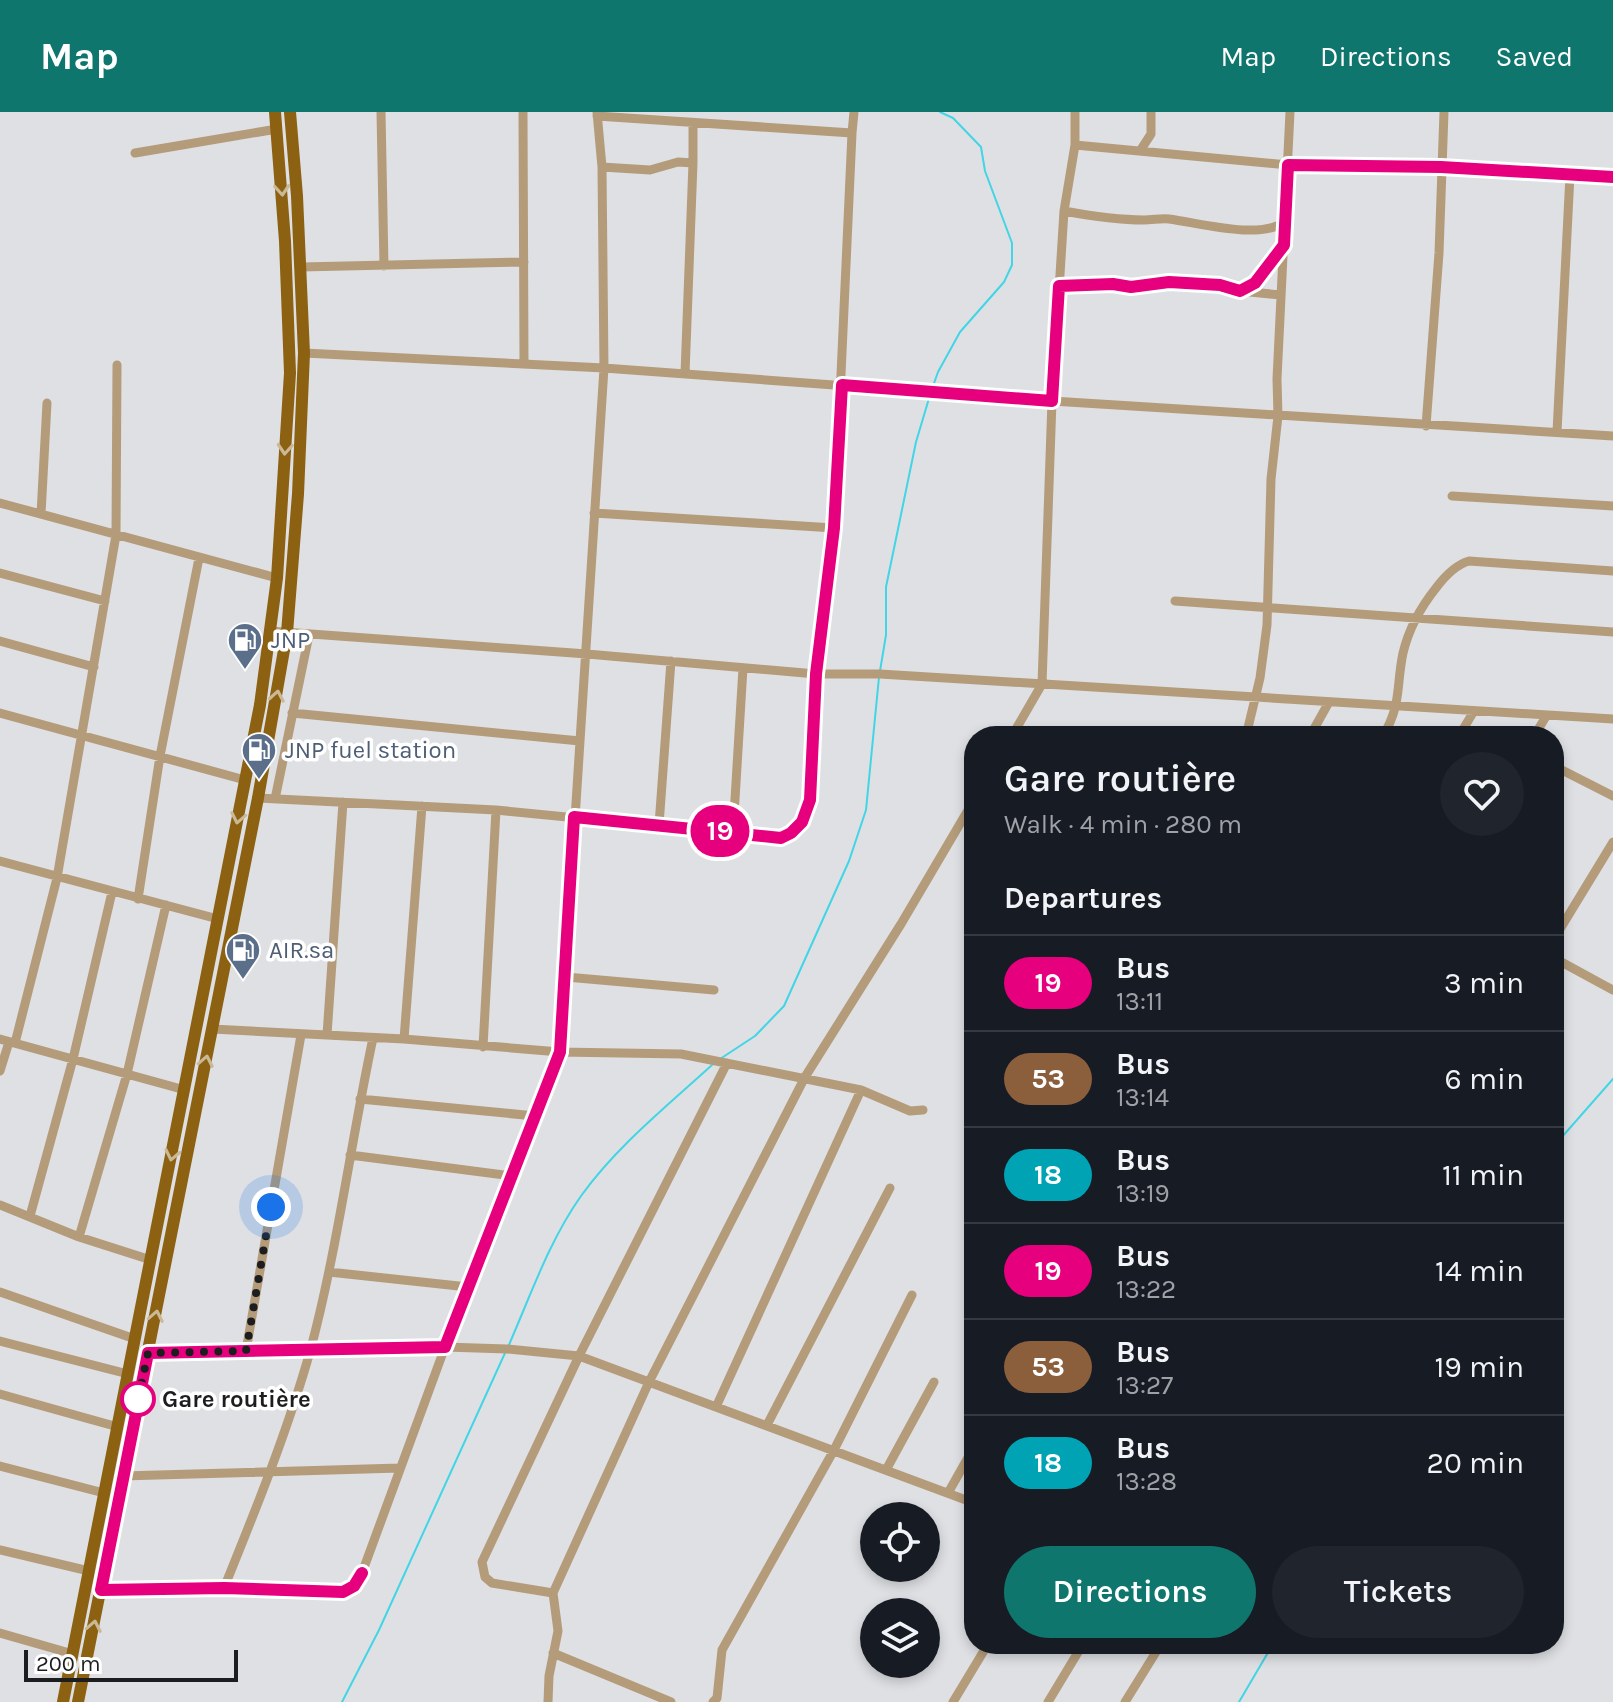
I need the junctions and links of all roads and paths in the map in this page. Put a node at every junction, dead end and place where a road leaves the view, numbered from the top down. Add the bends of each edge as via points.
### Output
1 (275, 112) edge
2 (290, 112) edge
3 (381, 112) edge
4 (523, 112) edge
5 (854, 112) edge
6 (1075, 112) edge
7 (1151, 112) edge
8 (1290, 112) edge
9 (1444, 112) edge
10 (597, 114) edge
11 (693, 123) junction
12 (277, 129) junction
13 (852, 133) junction
14 (1075, 145) junction
15 (1140, 151) junction
16 (135, 153) dead end
17 (693, 163) junction
18 (1288, 165) junction
19 (602, 167) junction
20 (1441, 167) junction
21 (1570, 175) junction
22 (1613, 177) edge
23 (1064, 211) junction
24 (1285, 222) junction
25 (1284, 245) junction
26 (524, 262) junction
27 (384, 266) junction
28 (301, 267) junction
29 (1059, 286) junction
30 (1240, 291) junction
31 (1281, 295) junction
32 (304, 353) junction
33 (524, 363) junction
34 (117, 365) dead end
35 (604, 368) junction
36 (685, 374) junction
37 (842, 385) junction
38 (1052, 401) junction
39 (47, 403) dead end
40 (1278, 416) junction
41 (1426, 426) junction
42 (1557, 432) junction
43 (1613, 436) edge
44 (1452, 496) dead end
45 (0, 503) edge
46 (1613, 506) edge
47 (594, 513) junction
48 (41, 514) junction
49 (834, 528) junction
50 (116, 535) junction
51 (199, 558) junction
52 (1613, 571) edge
53 (0, 573) edge
54 (277, 578) junction
55 (105, 601) junction
56 (1175, 601) dead end
57 (1267, 608) junction
58 (1415, 618) junction
59 (270, 631) junction
60 (1613, 632) edge
61 (287, 633) junction
62 (309, 635) junction
63 (0, 641) edge
64 (587, 654) junction
65 (671, 661) junction
66 (94, 667) junction
67 (743, 668) junction
68 (816, 674) junction
69 (1042, 684) junction
70 (1254, 697) junction
71 (1329, 702) junction
72 (1398, 706) junction
73 (1474, 711) junction
74 (0, 713) edge
75 (292, 713) junction
76 (1547, 715) junction
77 (1613, 719) edge
78 (1018, 726) edge
79 (1248, 726) edge
80 (1316, 726) edge
81 (1388, 726) edge
82 (1465, 726) edge
83 (1540, 726) edge
84 (82, 736) junction
85 (580, 741) junction
86 (160, 756) junction
87 (1564, 771) edge
88 (245, 780) junction
89 (1613, 796) edge
90 (258, 798) junction
91 (275, 799) junction
92 (343, 802) junction
93 (422, 806) junction
94 (496, 810) junction
95 (574, 817) junction
96 (964, 817) edge
97 (659, 825) junction
98 (733, 832) junction
99 (1613, 842) edge
100 (0, 861) edge
101 (57, 878) junction
102 (112, 892) junction
103 (138, 899) junction
104 (166, 905) junction
105 (218, 919) junction
106 (1564, 923) edge
107 (1564, 963) edge
108 (566, 977) junction
109 (714, 990) dead end
110 (1613, 990) edge
111 (212, 1029) junction
112 (301, 1035) junction
113 (327, 1035) junction
114 (373, 1038) junction
115 (404, 1039) junction
116 (8, 1041) edge
117 (483, 1047) junction
118 (560, 1052) junction
119 (73, 1059) junction
120 (727, 1063) junction
121 (0, 1071) edge
122 (127, 1074) junction
123 (805, 1077) junction
124 (185, 1090) junction
125 (861, 1090) junction
126 (360, 1099) junction
127 (923, 1110) dead end
128 (535, 1116) junction
129 (350, 1155) junction
130 (512, 1176) junction
131 (890, 1188) dead end
132 (0, 1205) edge
133 (30, 1216) junction
134 (79, 1237) junction
135 (151, 1260) junction
136 (329, 1272) junction
137 (468, 1287) junction
138 (0, 1292) edge
139 (912, 1295) dead end
140 (135, 1339) junction
141 (0, 1341) edge
142 (445, 1347) junction
143 (310, 1350) junction
144 (246, 1351) junction
145 (148, 1353) junction
146 (579, 1356) junction
147 (128, 1374) junction
148 (649, 1382) junction
149 (934, 1382) dead end
150 (0, 1394) edge
151 (716, 1407) junction
152 (767, 1425) junction
153 (118, 1427) junction
154 (834, 1450) junction
155 (964, 1465) edge
156 (0, 1466) edge
157 (400, 1468) junction
158 (886, 1470) junction
159 (271, 1471) junction
160 (122, 1476) junction
161 (104, 1493) junction
162 (948, 1493) junction
163 (964, 1499) edge
164 (0, 1550) edge
165 (89, 1571) junction
166 (224, 1588) junction
167 (101, 1590) junction
168 (553, 1593) junction
169 (0, 1633) edge
170 (553, 1653) junction
171 (73, 1654) junction
172 (982, 1654) edge
173 (1077, 1654) edge
174 (1155, 1654) edge
175 (63, 1702) edge
176 (78, 1702) edge
177 (548, 1702) edge
178 (671, 1702) edge
179 (713, 1702) edge
180 (953, 1702) edge
181 (1048, 1702) edge
182 (1125, 1702) edge

1 - 12 main road
2 - 28 main road
3 - 27 street
4 - 26 street
5 - 13 street
6 - 14 street
7 - 15 street via 1151,134
8 - 18 street
9 - 20 street
10 - 11 street
10 - 19 street
11 - 13 street
11 - 17 street
12 - 16 street
12 -> 54 main road via 290,373
13 - 37 street
14 - 15 street
14 - 23 street
15 - 18 street
17 - 19 street via 650,170
17 - 36 street
18 - 20 street
18 - 24 street
19 - 35 street
20 - 21 street
20 - 41 street
21 - 22 street
21 - 42 street
23 - 24 street via 1260,230
23 - 29 street
24 - 25 street
25 - 30 street via 1255,283
25 - 31 street
26 - 27 street
26 - 33 street
27 - 28 street
28 - 32 main road
29 - 30 street via 1169,282
29 - 38 street
30 - 31 street
31 - 40 street
32 - 33 street
32 - 61 main road
33 - 35 street
34 - 50 street
35 - 36 street
35 - 47 street
36 - 37 street
37 - 38 street
37 - 49 street
38 - 40 street
38 - 69 street
39 - 48 street
40 - 41 street
40 - 57 street
41 - 42 street
42 - 43 street
44 - 46 street
45 - 48 street
47 - 49 street
47 - 64 street
48 - 50 street
49 - 68 street
50 - 51 street
50 - 55 street
51 - 54 street
51 - 86 street
52 - 58 street via 1469,561 1441,581
53 - 55 street
54 - 59 main road
55 - 66 street
56 - 57 street
57 - 58 street
57 - 70 street
58 - 60 street
58 - 72 street via 1403,655
59 - 61 street
59 - 88 main road
61 - 62 street
90 -> 61 main road
62 - 64 street
62 - 75 street
63 - 66 street
64 - 65 street
64 - 85 street
65 - 67 street
65 - 97 street
66 - 84 street
67 - 68 street
67 - 98 street
68 - 69 street
68 - 98 street via 810,800 802,822 781,838
69 - 70 street
69 - 78 street
70 - 71 street
70 - 79 street
71 - 72 street
71 - 80 street
72 - 73 street
72 - 81 street
73 - 76 street
73 - 82 street
74 - 84 street
75 - 85 street
75 - 91 street
76 - 77 street
76 - 83 street
84 - 86 street
84 - 101 street
85 - 95 street
86 - 88 street
86 - 103 street
87 - 89 street
88 -> 105 main road
90 - 91 street
90 - 111 main road
91 - 92 street
92 - 93 street
92 - 113 street
93 - 94 street
93 - 115 street
94 - 95 street
94 - 117 street
95 - 97 street
95 - 108 street
96 - 123 street
97 - 98 street
99 - 106 street
100 - 101 street
101 - 102 street
101 - 116 street
102 - 103 street
102 - 119 street
103 - 104 street
104 - 105 street
104 - 122 street
105 - 124 main road
107 - 110 street
108 - 109 street
108 - 118 street
111 - 112 street
145 -> 111 main road
112 - 113 street
112 - 144 street
113 - 114 street
114 - 115 street
114 - 126 street
115 - 117 street
116 - 119 street
116 - 121 street
117 - 118 street
118 - 120 street via 681,1054
118 - 128 street
119 - 122 street
119 - 133 street
120 - 123 street
120 - 146 street
122 - 124 street
122 - 134 street
123 - 125 street
123 - 148 street
124 -> 135 main road
125 - 127 street via 910,1111
125 - 151 street
126 - 128 street
126 - 129 street
128 - 130 street
129 - 130 street
129 - 136 street
130 - 137 street
131 - 152 street
132 - 133 street
133 - 134 street
134 - 135 street
135 - 140 main road
136 - 137 street
136 - 143 street
137 - 142 street
138 - 140 street
139 - 154 street
140 - 147 main road
141 - 147 street
142 - 143 street
142 - 146 street
142 - 157 street
143 - 144 street
143 - 159 street
144 - 145 street
145 - 160 main road
146 - 148 street
146 - 168 street via 482,1562 492,1583
147 - 153 main road
148 - 151 street
148 - 168 street
149 - 158 street
150 - 153 street
151 - 152 street
152 - 154 street
153 - 161 main road
154 - 158 street
154 - 179 street via 722,1650
155 - 162 street
156 - 161 street
157 - 159 street
157 - 166 street via 354,1586 343,1592
158 - 162 street
159 - 160 street
159 - 166 street
160 - 167 main road
161 - 165 main road
162 - 163 street
164 - 165 street
165 - 171 main road
166 - 167 street
176 -> 167 main road
168 - 170 street via 558,1631
169 - 171 street
170 - 177 street
170 - 178 street
171 - 175 main road
172 - 180 street
173 - 181 street
174 - 182 street

